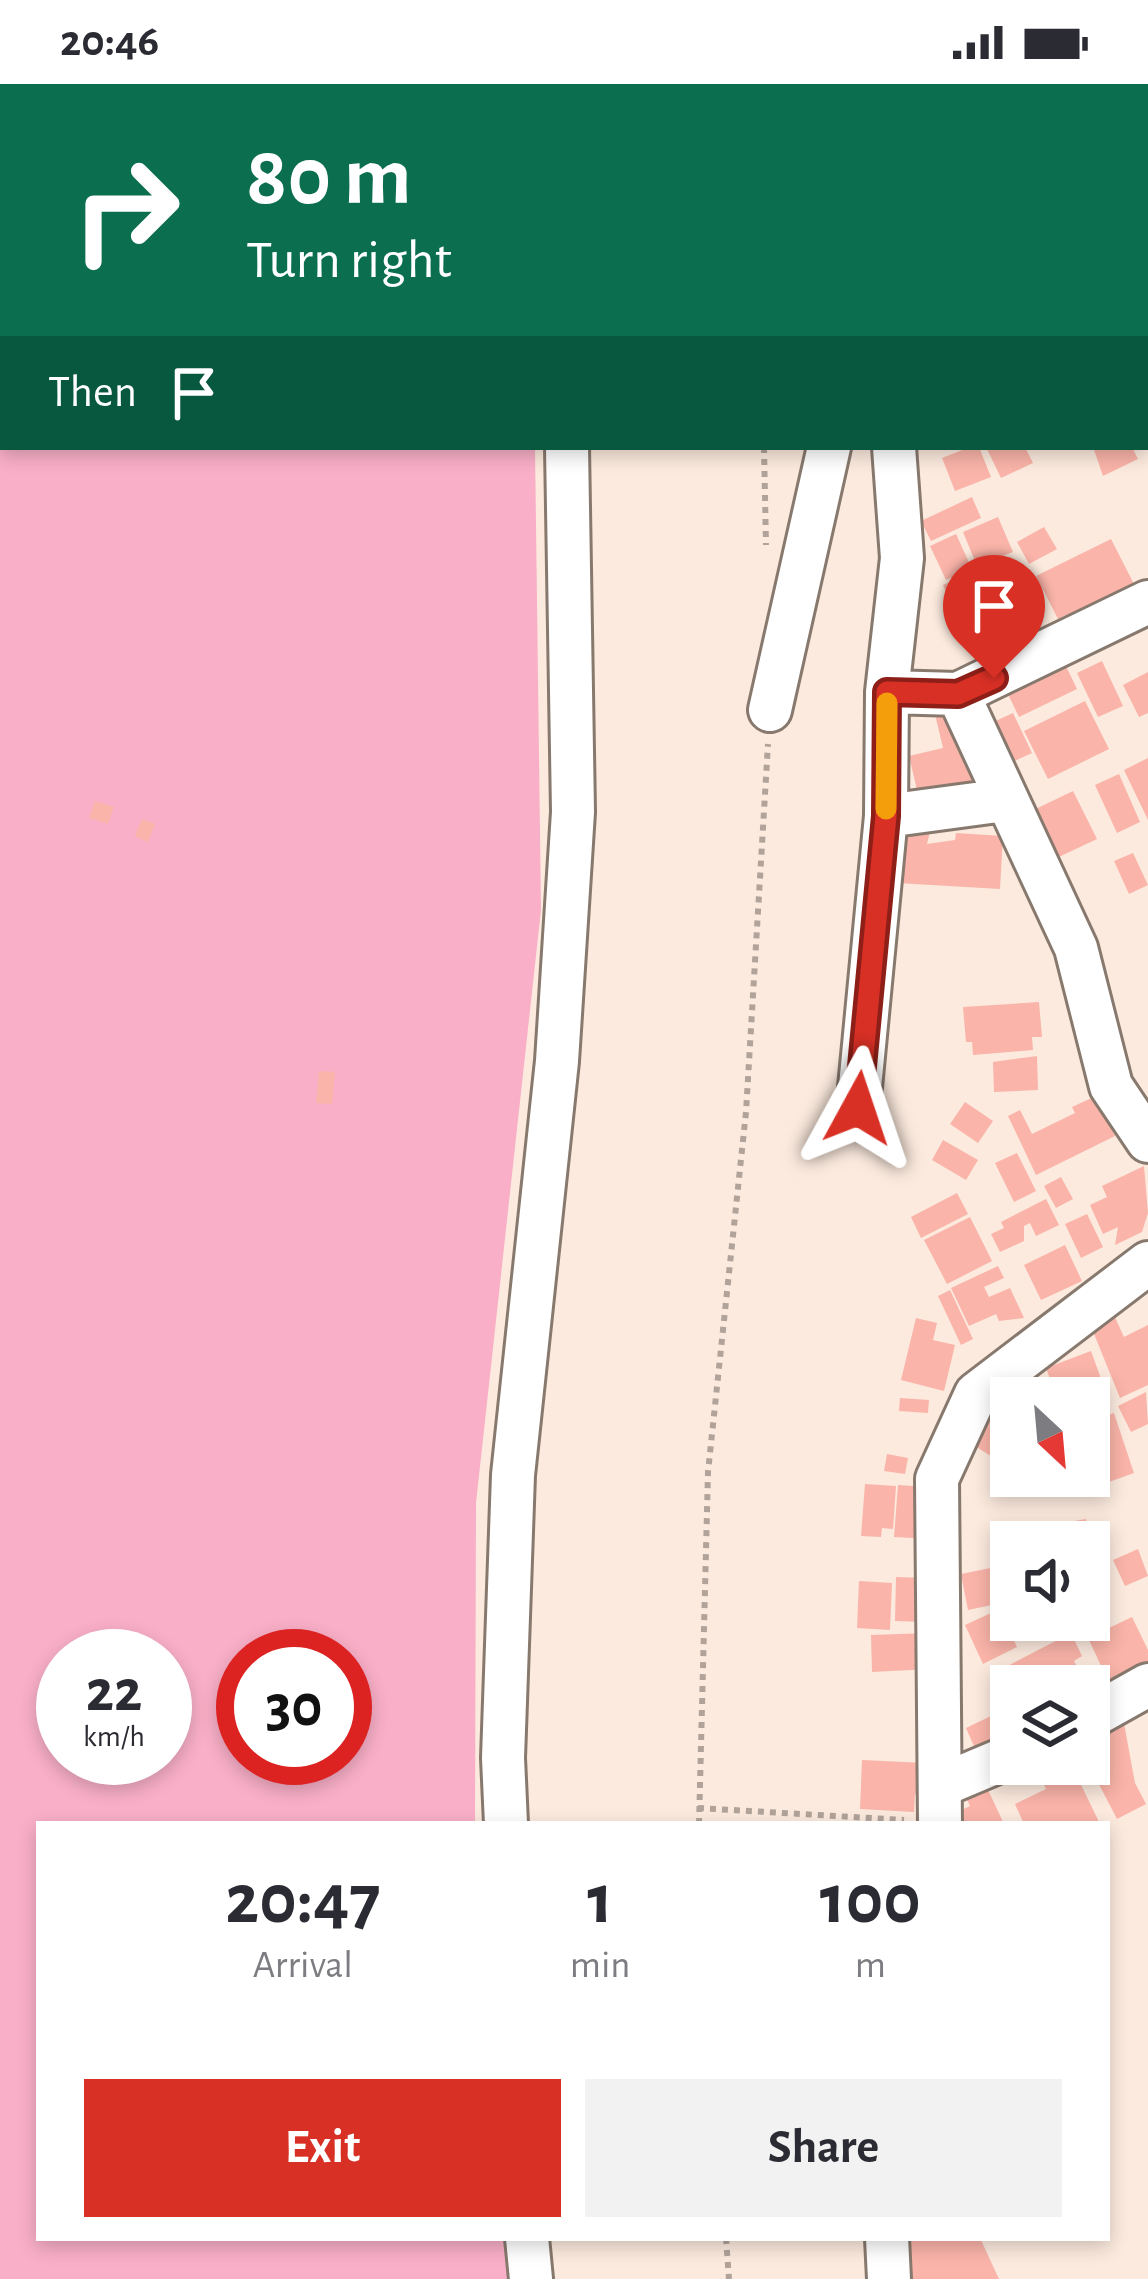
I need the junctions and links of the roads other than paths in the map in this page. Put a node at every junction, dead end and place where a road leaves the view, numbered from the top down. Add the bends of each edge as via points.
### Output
1 (567, 450) edge
2 (828, 450) edge
3 (894, 450) edge
4 (1148, 602) edge
5 (887, 692) junction
6 (958, 694) junction
7 (770, 710) road end
8 (1005, 800) junction
9 (886, 816) junction
10 (858, 1108) dead end
11 (1148, 1142) edge
12 (1148, 1263) edge
13 (1148, 1684) edge
14 (1110, 1706) edge
15 (990, 1770) edge
16 (930, 1810) edge
17 (506, 1821) edge
18 (527, 2241) edge
19 (887, 2241) edge
20 (531, 2279) edge
21 (889, 2279) edge

1 - 17 street via 573,812 557,1061 513,1475
2 - 7 street
3 - 5 street via 902,558
4 - 6 street
5 - 6 street
5 - 9 street
6 - 8 street
8 - 9 street
8 - 11 street via 1076,947 1111,1086
9 - 10 street
12 - 16 street via 976,1394 937,1479
13 - 14 street
15 - 16 street
18 - 20 street
19 - 21 street

